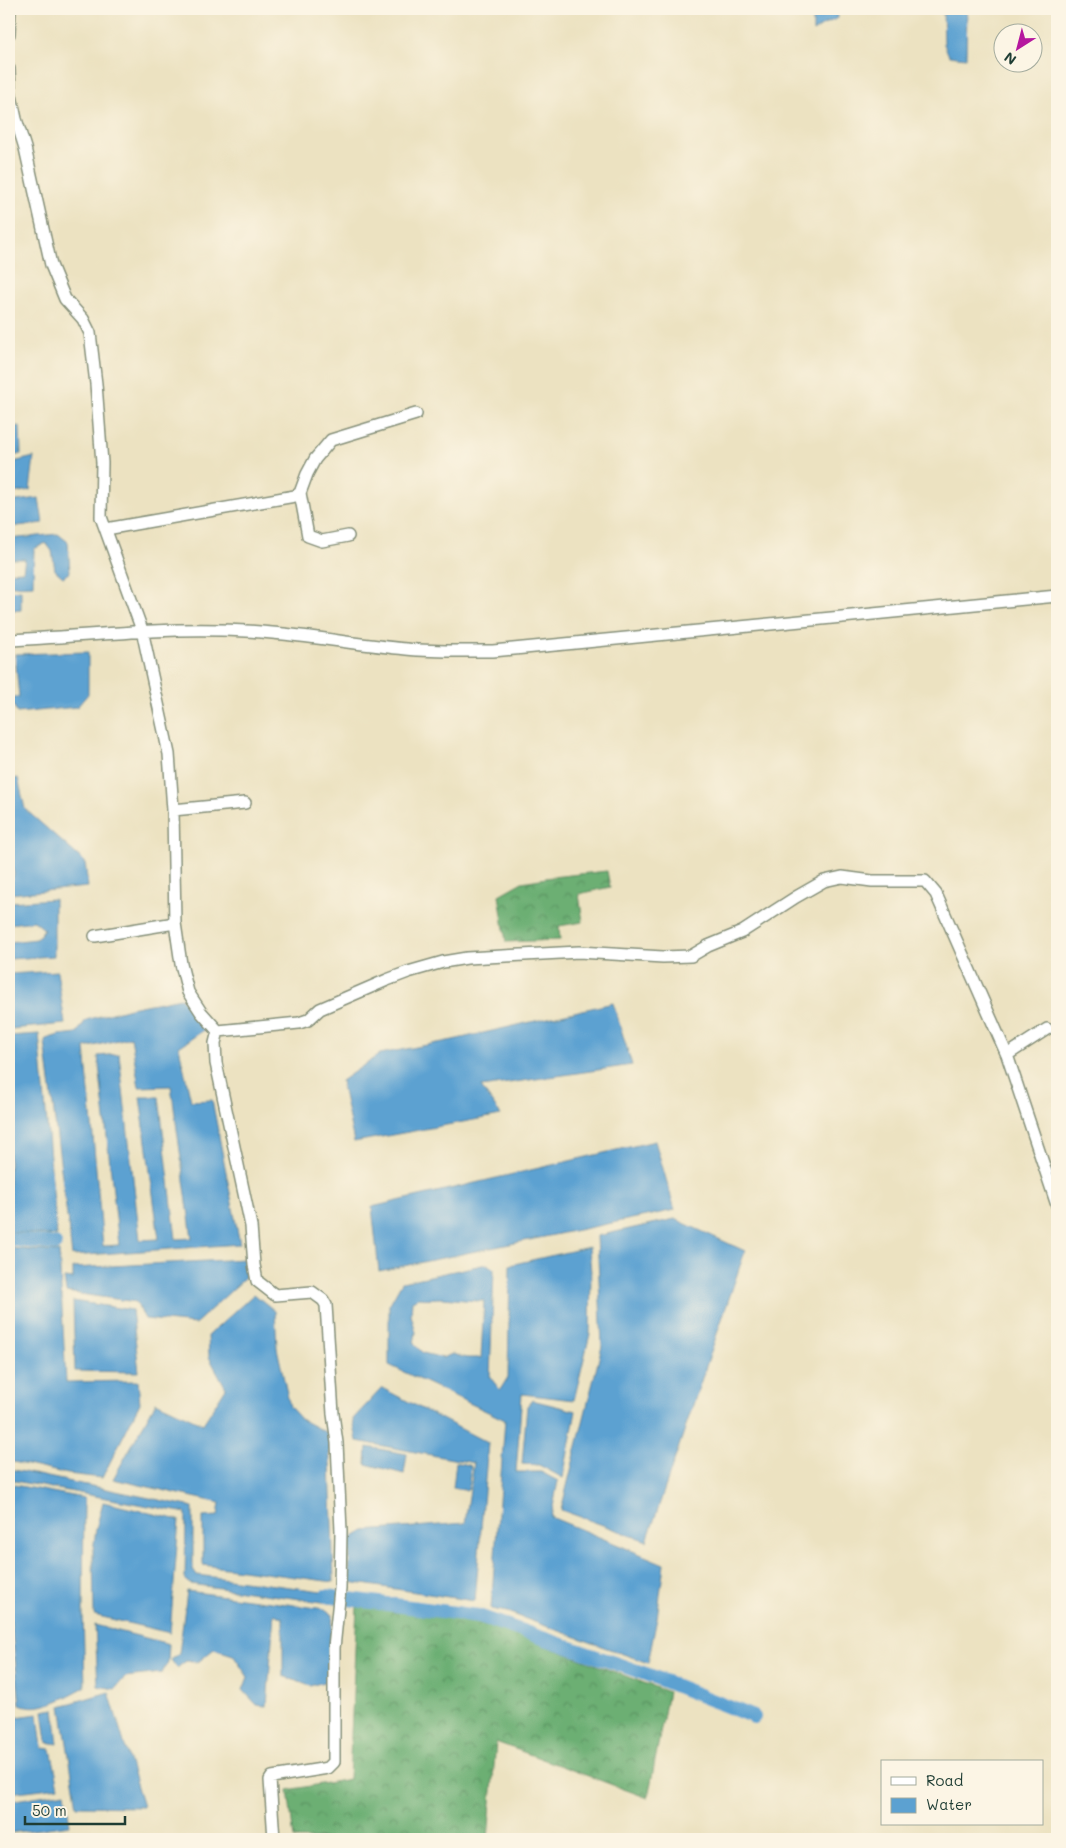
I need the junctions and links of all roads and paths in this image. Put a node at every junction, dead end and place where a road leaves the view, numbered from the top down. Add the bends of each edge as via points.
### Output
1 (10, 9) edge
2 (9, 34) edge
3 (9, 69) edge
4 (416, 414) dead end
5 (300, 494) junction
6 (106, 529) junction
7 (348, 536) dead end
8 (1057, 596) edge
9 (142, 630) junction
10 (9, 640) edge
11 (245, 803) dead end
12 (173, 810) junction
13 (175, 922) junction
14 (95, 936) dead end
15 (1047, 1029) dead end
16 (218, 1030) junction
17 (1007, 1055) junction
18 (1057, 1205) edge
19 (274, 1839) edge

1 - 2 street
3 - 6 street via 16,120 51,266 65,299 83,319 90,333 102,463 101,517
4 - 5 street via 331,440 307,474
5 - 6 street
5 - 7 street via 308,536 322,541
6 - 9 street
8 - 9 street via 462,652 222,630
9 - 10 street
9 - 12 street via 169,754
11 - 12 street
12 - 13 street
13 - 14 street
13 - 16 street via 188,992
15 - 17 street
16 - 17 street via 299,1023 320,1009 387,980 443,962 467,958 579,952 691,956 742,932 824,882 842,877 872,881 918,880 931,887
16 - 19 street via 216,1063 251,1226 257,1281 275,1295 312,1292 326,1305 340,1494 342,1531 334,1648 334,1762 330,1767 272,1777
17 - 18 street

